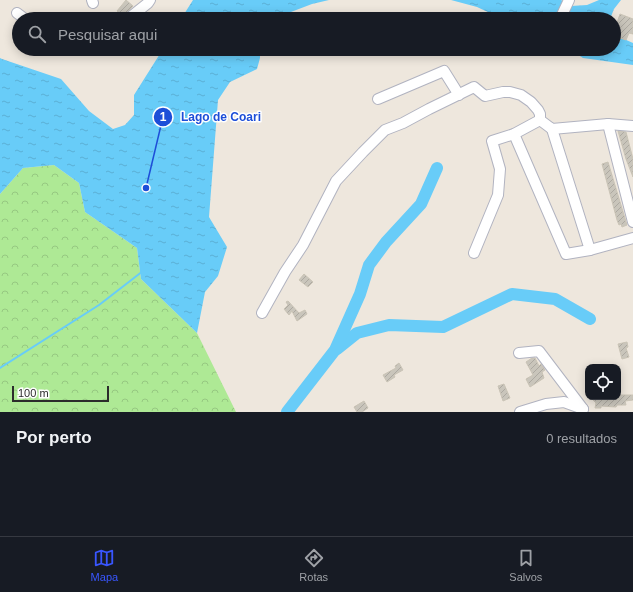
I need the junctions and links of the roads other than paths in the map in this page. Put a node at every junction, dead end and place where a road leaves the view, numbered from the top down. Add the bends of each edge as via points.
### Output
1 (150, 0) edge
2 (569, 0) edge
3 (137, 12) edge
4 (563, 12) edge
5 (459, 95) junction
6 (378, 99) dead end
7 (540, 120) junction
8 (608, 124) junction
9 (633, 126) edge
10 (552, 129) junction
11 (514, 134) junction
12 (633, 222) edge
13 (633, 238) edge
14 (590, 250) junction
15 (474, 253) dead end
16 (262, 313) dead end
17 (519, 353) dead end
18 (585, 411) edge
19 (520, 412) edge

1 - 3 street
2 - 4 street
5 - 6 street via 444,71
5 - 7 street via 474,87 485,96 503,92 521,95 538,110
5 - 16 street via 385,130 336,181 303,245
7 - 10 street
7 - 11 street
8 - 9 street
8 - 10 street
8 - 12 street
10 - 14 street
11 - 14 street via 566,254
11 - 15 street via 492,141 500,169 498,196
13 - 14 street
17 - 18 street via 538,351
18 - 19 street via 564,402 546,404

